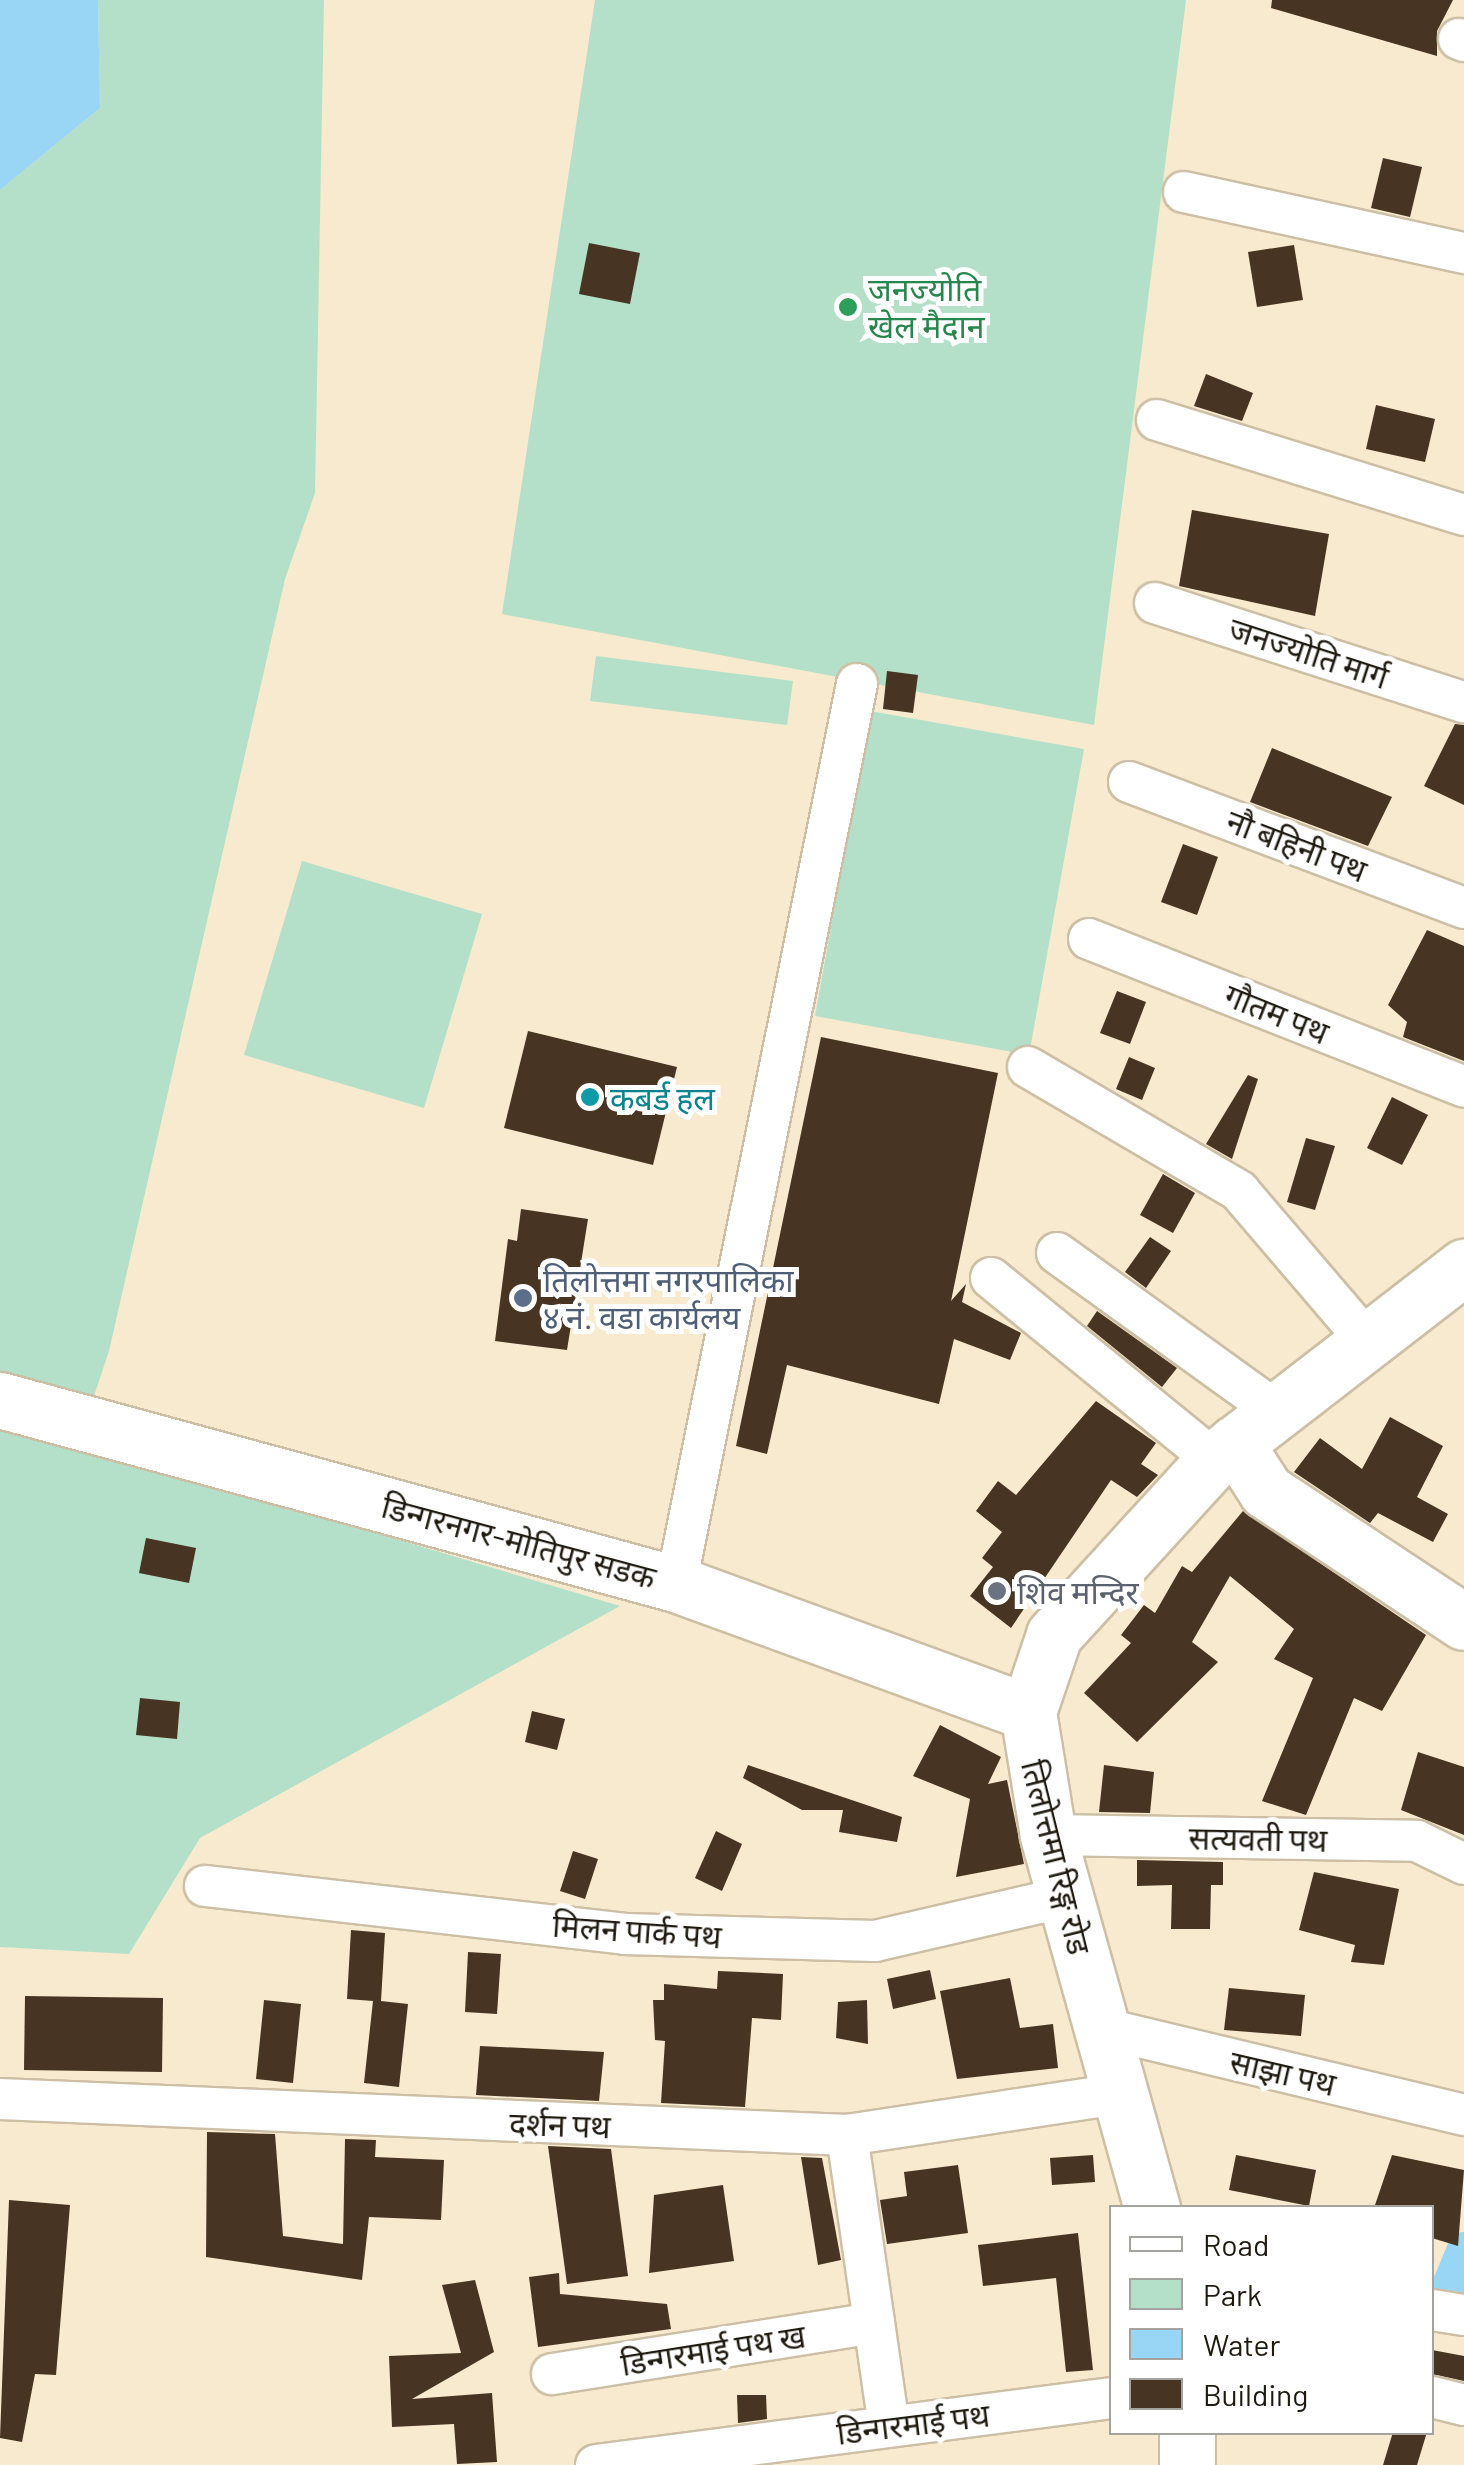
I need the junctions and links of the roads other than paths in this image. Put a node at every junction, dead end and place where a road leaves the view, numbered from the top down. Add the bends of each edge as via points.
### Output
1 (1184, 192) dead end
2 (1464, 253) edge
3 (1158, 420) dead end
4 (1464, 514) edge
5 (1155, 603) dead end
6 (857, 684) dead end
7 (1464, 702) edge
8 (1130, 782) dead end
9 (1464, 908) edge
10 (1089, 939) dead end
11 (1028, 1066) dead end
12 (1464, 1087) edge
13 (1057, 1253) dead end
14 (1464, 1266) edge
15 (991, 1278) dead end
16 (1368, 1342) junction
17 (0, 1400) edge
18 (1243, 1439) junction
19 (676, 1584) junction
20 (1464, 1622) edge
21 (1028, 1712) junction
22 (1048, 1835) junction
23 (1464, 1864) edge
24 (205, 1886) dead end
25 (1065, 1897) junction
26 (1102, 2028) junction
27 (1118, 2094) junction
28 (0, 2099) edge
29 (1464, 2115) edge
30 (848, 2134) junction
31 (1151, 2205) edge
32 (1434, 2310) edge
33 (1464, 2314) edge
34 (874, 2324) junction
35 (552, 2374) dead end
36 (1434, 2397) edge
37 (1109, 2398) edge
38 (1464, 2404) edge
39 (889, 2426) junction
40 (1187, 2435) edge
41 (596, 2465) edge
42 (1187, 2465) edge

1 - 2 street
3 - 4 street
5 - 7 street, जनज्योति मार्ग
6 - 19 street
8 - 9 street, नौ बहिनी पथ
10 - 12 street, गौतम पथ
11 - 16 street via 1239,1191
13 - 18 street
14 - 16 street, तिलोत्तमा रिङ्ग रोड
15 - 18 street
16 - 18 street, तिलोत्तमा रिङ्ग रोड
17 - 19 street, डिन्गरनगर-मोतिपुर सडक
18 - 20 street via 1266,1491
18 - 21 street, तिलोत्तमा रिङ्ग रोड via 1054,1635
19 - 21 street, डिन्गरनगर-मोतिपुर सडक
21 - 22 street, तिलोत्तमा रिङ्ग रोड
22 - 23 street, सत्यवती पथ via 1416,1841
22 - 25 street, तिलोत्तमा रिङ्ग रोड
24 - 25 street, मिलन पार्क पथ via 626,1934 875,1941
25 - 26 street, तिलोत्तमा रिङ्ग रोड
26 - 27 street, तिलोत्तमा रिङ्ग रोड
26 - 29 street, साझा पथ
27 - 30 street, दर्शन पथ
27 - 31 street, तिलोत्तमा रिङ्ग रोड
28 - 30 street, दर्शन पथ
30 - 34 street
32 - 33 street
34 - 35 street, डिन्गरमाई पथ ख
34 - 39 street
36 - 38 street
37 - 39 street, डिन्गरमाई पथ
39 - 41 street, डिन्गरमाई पथ
40 - 42 street

